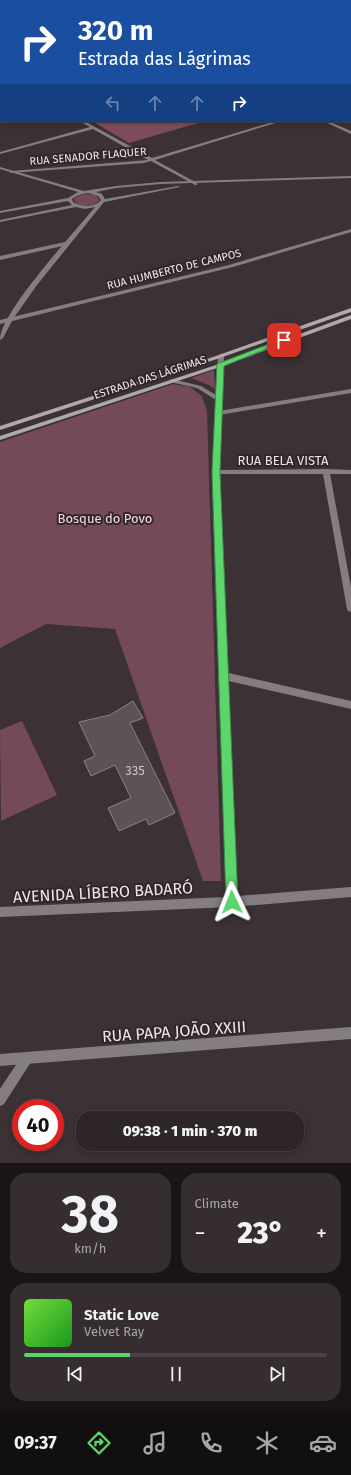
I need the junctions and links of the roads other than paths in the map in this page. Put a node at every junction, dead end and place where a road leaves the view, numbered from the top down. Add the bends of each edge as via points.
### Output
1 (83, 122) edge
2 (277, 122) edge
3 (327, 122) edge
4 (92, 128) junction
5 (350, 132) edge
6 (0, 153) edge
7 (151, 160) junction
8 (0, 168) edge
9 (12, 172) junction
10 (351, 177) edge
11 (160, 183) junction
12 (193, 183) junction
13 (63, 187) junction
14 (165, 189) junction
15 (87, 192) junction
16 (71, 198) junction
17 (101, 203) junction
18 (76, 206) junction
19 (0, 212) edge
20 (0, 221) edge
21 (81, 226) junction
22 (351, 230) edge
23 (65, 244) junction
24 (0, 258) edge
25 (351, 310) edge
26 (351, 317) edge
27 (9, 320) junction
28 (0, 322) edge
29 (0, 338) edge
30 (221, 356) junction
31 (220, 364) junction
32 (172, 381) junction
33 (351, 390) edge
34 (219, 399) junction
35 (219, 413) junction
36 (0, 428) edge
37 (0, 438) edge
38 (326, 471) junction
39 (216, 472) junction
40 (351, 472) edge
41 (351, 609) edge
42 (224, 676) junction
43 (351, 705) edge
44 (351, 892) edge
45 (232, 902) junction
46 (0, 912) edge
47 (351, 1034) edge
48 (26, 1058) junction
49 (0, 1060) edge
50 (0, 1100) edge

1 - 4 street
2 - 7 street, RUA SENADOR FLAQUER
3 - 5 street
4 - 6 street
4 - 7 street
7 - 9 street, RUA SENADOR FLAQUER via 132,164
7 - 12 street
8 - 9 street
9 - 13 street
10 - 12 street
11 - 12 street
11 - 14 street
11 - 15 street
12 - 14 street
13 - 15 street
13 - 16 street via 70,193
14 - 17 street
15 - 16 street
15 - 17 street via 103,197
16 - 18 street via 71,203
16 - 19 street
17 - 18 street via 89,207
17 - 21 street
18 - 20 street
18 - 21 street via 84,215
21 - 23 street
22 - 27 street, RUA HUMBERTO DE CAMPOS via 231,266
23 - 24 street
23 - 27 street
25 - 30 main road, ESTRADA DAS LÁGRIMAS
26 - 31 main road, ESTRADA DAS LÁGRIMAS
27 - 28 street, RUA HUMBERTO DE CAMPOS
27 - 29 street
30 - 31 street
30 - 36 main road, ESTRADA DAS LÁGRIMAS
31 - 32 main road, ESTRADA DAS LÁGRIMAS
31 - 34 street
32 - 34 street via 199,387
32 - 37 main road, ESTRADA DAS LÁGRIMAS
33 - 35 street
34 - 35 street
35 - 39 street
38 - 39 street, RUA BELA VISTA
38 - 40 street, RUA BELA VISTA
38 - 41 street
39 - 42 street
42 - 43 street
42 - 45 street
44 - 45 street, AVENIDA LÍBERO BADARÓ
45 - 46 street, AVENIDA LÍBERO BADARÓ
47 - 48 street, RUA PAPA JOÃO XXIII
48 - 49 street, RUA PAPA JOÃO XXIII
48 - 50 street

